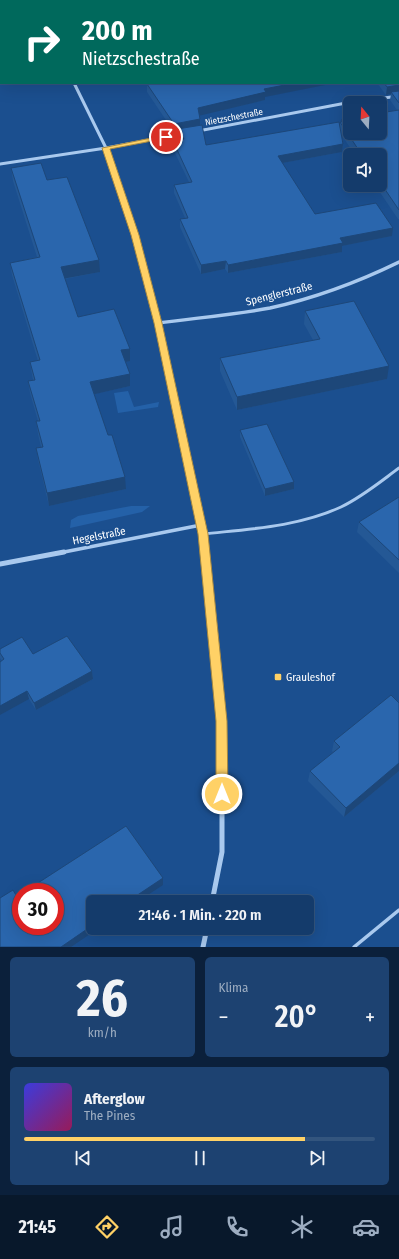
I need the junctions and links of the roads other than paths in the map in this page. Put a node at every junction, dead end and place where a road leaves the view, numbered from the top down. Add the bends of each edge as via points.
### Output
1 (74, 84) edge
2 (399, 96) edge
3 (191, 132) edge
4 (183, 133) edge
5 (106, 148) junction
6 (0, 164) edge
7 (399, 262) edge
8 (158, 323) junction
9 (399, 468) edge
10 (201, 525) junction
11 (203, 534) junction
12 (0, 564) edge
13 (213, 895) edge
14 (399, 910) edge
15 (205, 935) edge
16 (203, 947) edge
17 (354, 947) edge

1 - 5 street
2 - 3 street, Nietzschestraße via 346,103
4 - 5 street
5 - 6 street
5 - 8 street via 135,235
7 - 8 street, Spenglerstraße via 366,279 296,300 252,311
8 - 10 street
9 - 11 lane via 358,497 332,511 299,521
10 - 11 street
10 - 12 street, Hegelstraße
11 - 13 street via 222,721 222,852
14 - 17 lane
15 - 16 street

